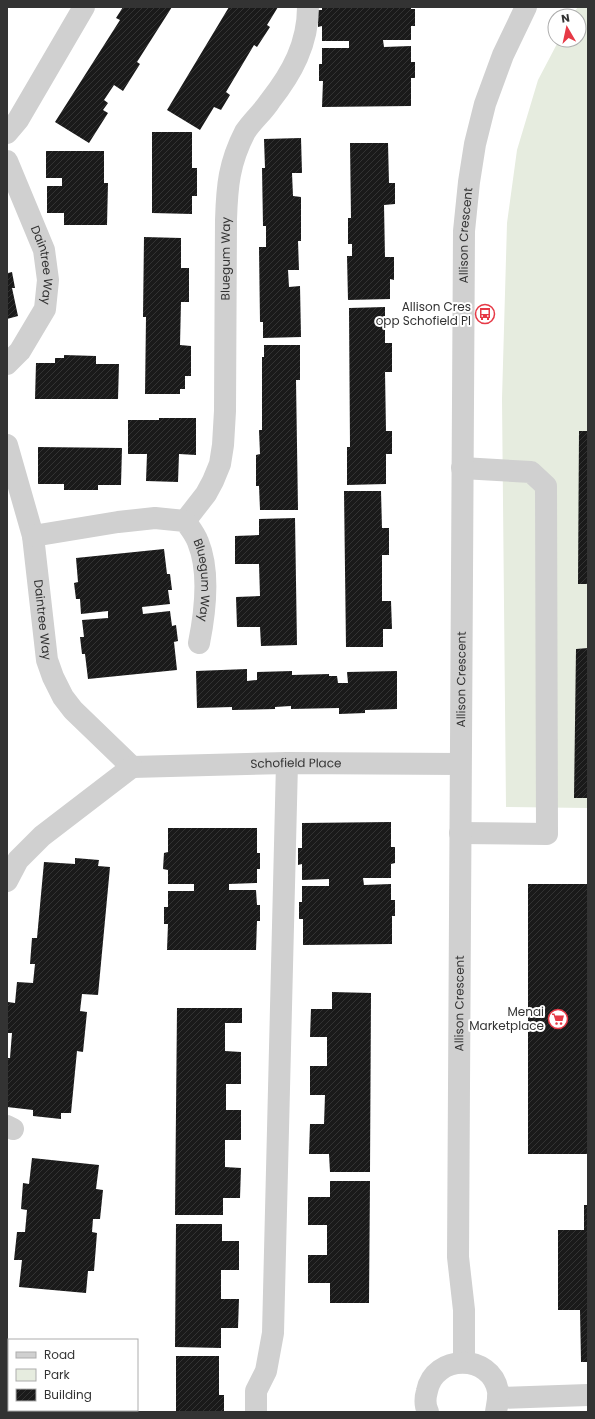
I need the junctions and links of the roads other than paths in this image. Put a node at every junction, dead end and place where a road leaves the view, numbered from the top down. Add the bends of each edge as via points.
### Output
1 (84, 7) edge
2 (308, 7) edge
3 (526, 7) edge
4 (7, 133) edge
5 (7, 161) edge
6 (7, 364) edge
7 (7, 445) edge
8 (462, 468) junction
9 (185, 521) junction
10 (33, 536) junction
11 (199, 643) dead end
12 (287, 763) junction
13 (460, 764) junction
14 (132, 767) junction
15 (460, 833) junction
16 (7, 881) edge
17 (464, 1362) junction
18 (588, 1395) edge
19 (497, 1405) edge
20 (256, 1412) edge
21 (428, 1412) edge

1 - 4 street via 18,120
2 - 9 street, Bluegum Way via 308,20 301,49 293,68 270,102 246,130 230,170 226,220 223,445 220,464 213,481
3 - 8 street, Allison Crescent via 503,55 485,104 469,182 464,231
5 - 6 street, Daintree Way via 44,250 48,280 45,309 20,351
7 - 10 street, Daintree Way
8 - 13 street, Allison Crescent
8 - 15 street via 530,472 546,486 547,834
9 - 10 street via 155,518
9 - 11 street, Bluegum Way via 202,554 205,592 204,618
10 - 14 street, Daintree Way via 47,660 53,677 62,697 73,710
12 - 13 street, Schofield Place
12 - 14 street, Schofield Place
12 - 20 street via 273,1333 266,1371 256,1391
13 - 15 street, Allison Crescent
14 - 16 street via 42,836 18,860
15 - 17 street, Allison Crescent via 458,1257 464,1310
17 - 19 street via 475,1364 493,1379 498,1390
17 - 21 street via 452,1363 434,1376 425,1397
18 - 19 street

